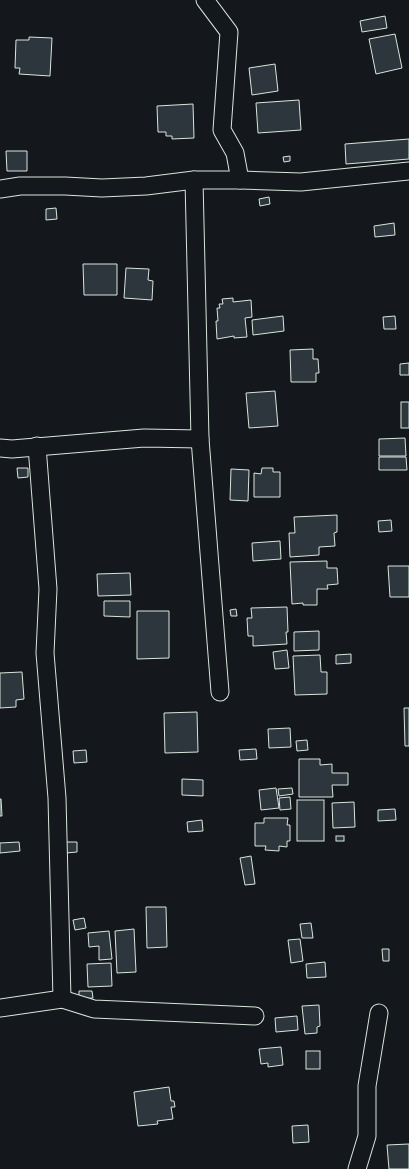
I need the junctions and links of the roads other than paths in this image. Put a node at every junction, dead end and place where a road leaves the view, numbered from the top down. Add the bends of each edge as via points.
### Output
1 (205, 0) edge
2 (409, 171) edge
3 (194, 180) junction
4 (240, 180) junction
5 (0, 189) edge
6 (200, 439) junction
7 (37, 446) junction
8 (0, 448) edge
9 (220, 692) dead end
10 (62, 1000) junction
11 (0, 1008) edge
12 (379, 1012) dead end
13 (255, 1016) dead end
14 (357, 1169) edge

1 - 4 street via 229,32 222,130 235,153
2 - 4 street via 301,182
3 - 4 street
3 - 5 street via 146,186 20,186
3 - 6 street
6 - 7 street via 144,438
6 - 9 street
7 - 8 street
7 - 10 street via 48,589 45,653 57,798
10 - 11 street
10 - 13 street via 94,1009
12 - 14 street via 367,1086 367,1136

